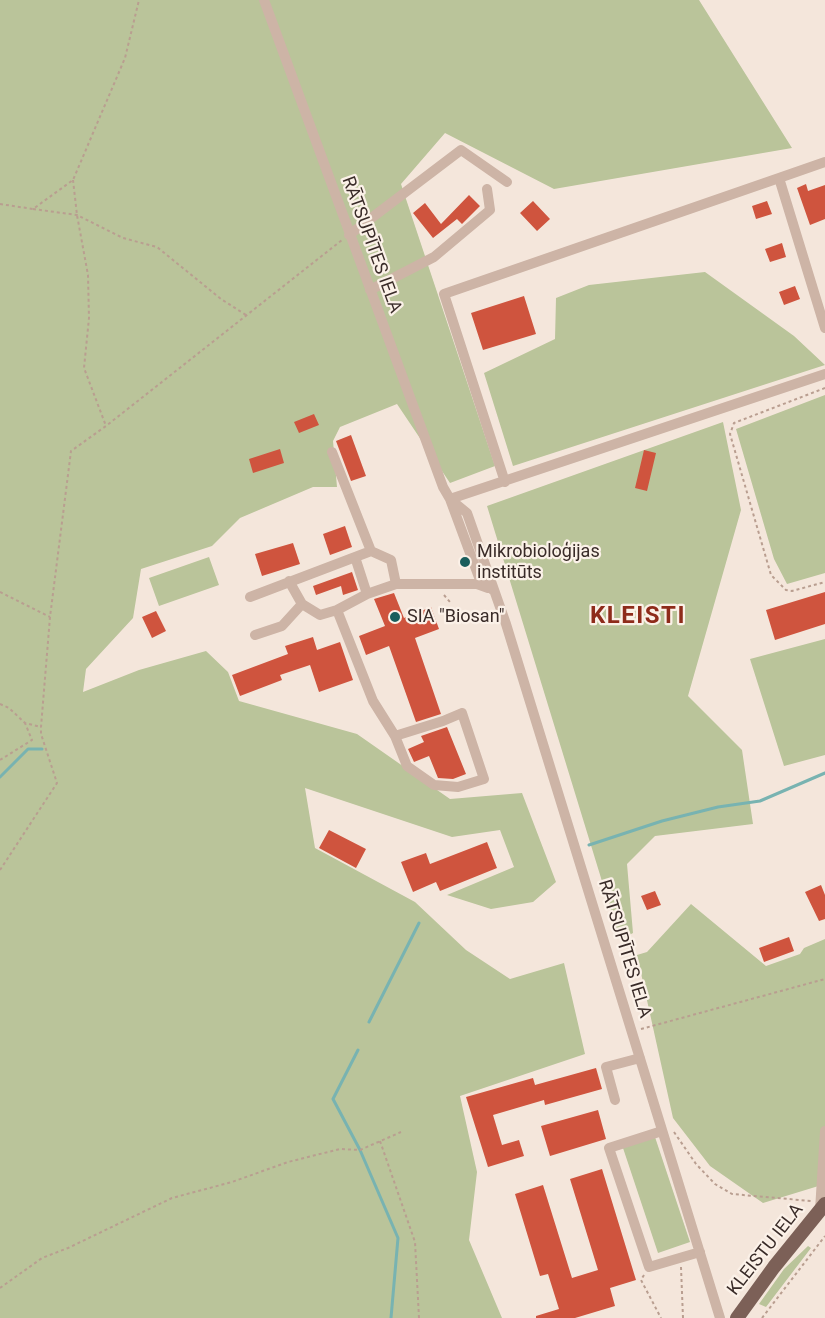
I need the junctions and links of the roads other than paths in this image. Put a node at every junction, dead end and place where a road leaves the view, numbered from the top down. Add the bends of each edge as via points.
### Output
1 (264, 0) edge
2 (825, 162) edge
3 (779, 178) junction
4 (507, 182) dead end
5 (487, 189) dead end
6 (349, 235) junction
7 (370, 290) junction
8 (824, 323) edge
9 (825, 374) edge
10 (332, 452) dead end
11 (505, 482) junction
12 (450, 499) junction
13 (371, 551) junction
14 (355, 557) junction
15 (289, 581) junction
16 (396, 584) junction
17 (493, 591) junction
18 (367, 594) junction
19 (250, 597) dead end
20 (302, 604) junction
21 (337, 610) junction
22 (255, 636) dead end
23 (395, 736) junction
24 (640, 1058) junction
25 (615, 1100) dead end
26 (661, 1126) junction
27 (825, 1131) edge
28 (819, 1205) edge
29 (700, 1252) junction
30 (720, 1318) edge
31 (737, 1318) edge

1 - 6 street, RĀTSUPĪTES IELA
2 - 3 street
3 - 8 street
3 - 11 street via 444,294
4 - 6 street via 461,150
5 - 7 street via 490,210 434,257
6 - 7 street, RĀTSUPĪTES IELA
7 - 12 street, RĀTSUPĪTES IELA
9 - 11 street
10 - 13 street
11 - 12 street
12 - 17 street, RĀTSUPĪTES IELA via 466,513
13 - 14 street
13 - 16 street via 391,560
14 - 15 street
14 - 18 street
15 - 19 street
15 - 20 street
16 - 17 street via 477,584
16 - 18 street
17 - 24 street, RĀTSUPĪTES IELA
18 - 21 street
20 - 21 street via 320,615
20 - 22 street via 282,626
21 - 23 street via 373,701
23 - 23 street via 462,713 484,779 458,787 434,785 407,766
24 - 25 street via 606,1067
24 - 26 street, RĀTSUPĪTES IELA
26 - 29 street, RĀTSUPĪTES IELA
26 - 29 street via 609,1149 649,1267
27 - 28 street
28 - 31 main road, KLEISTU IELA
29 - 30 street, RĀTSUPĪTES IELA

